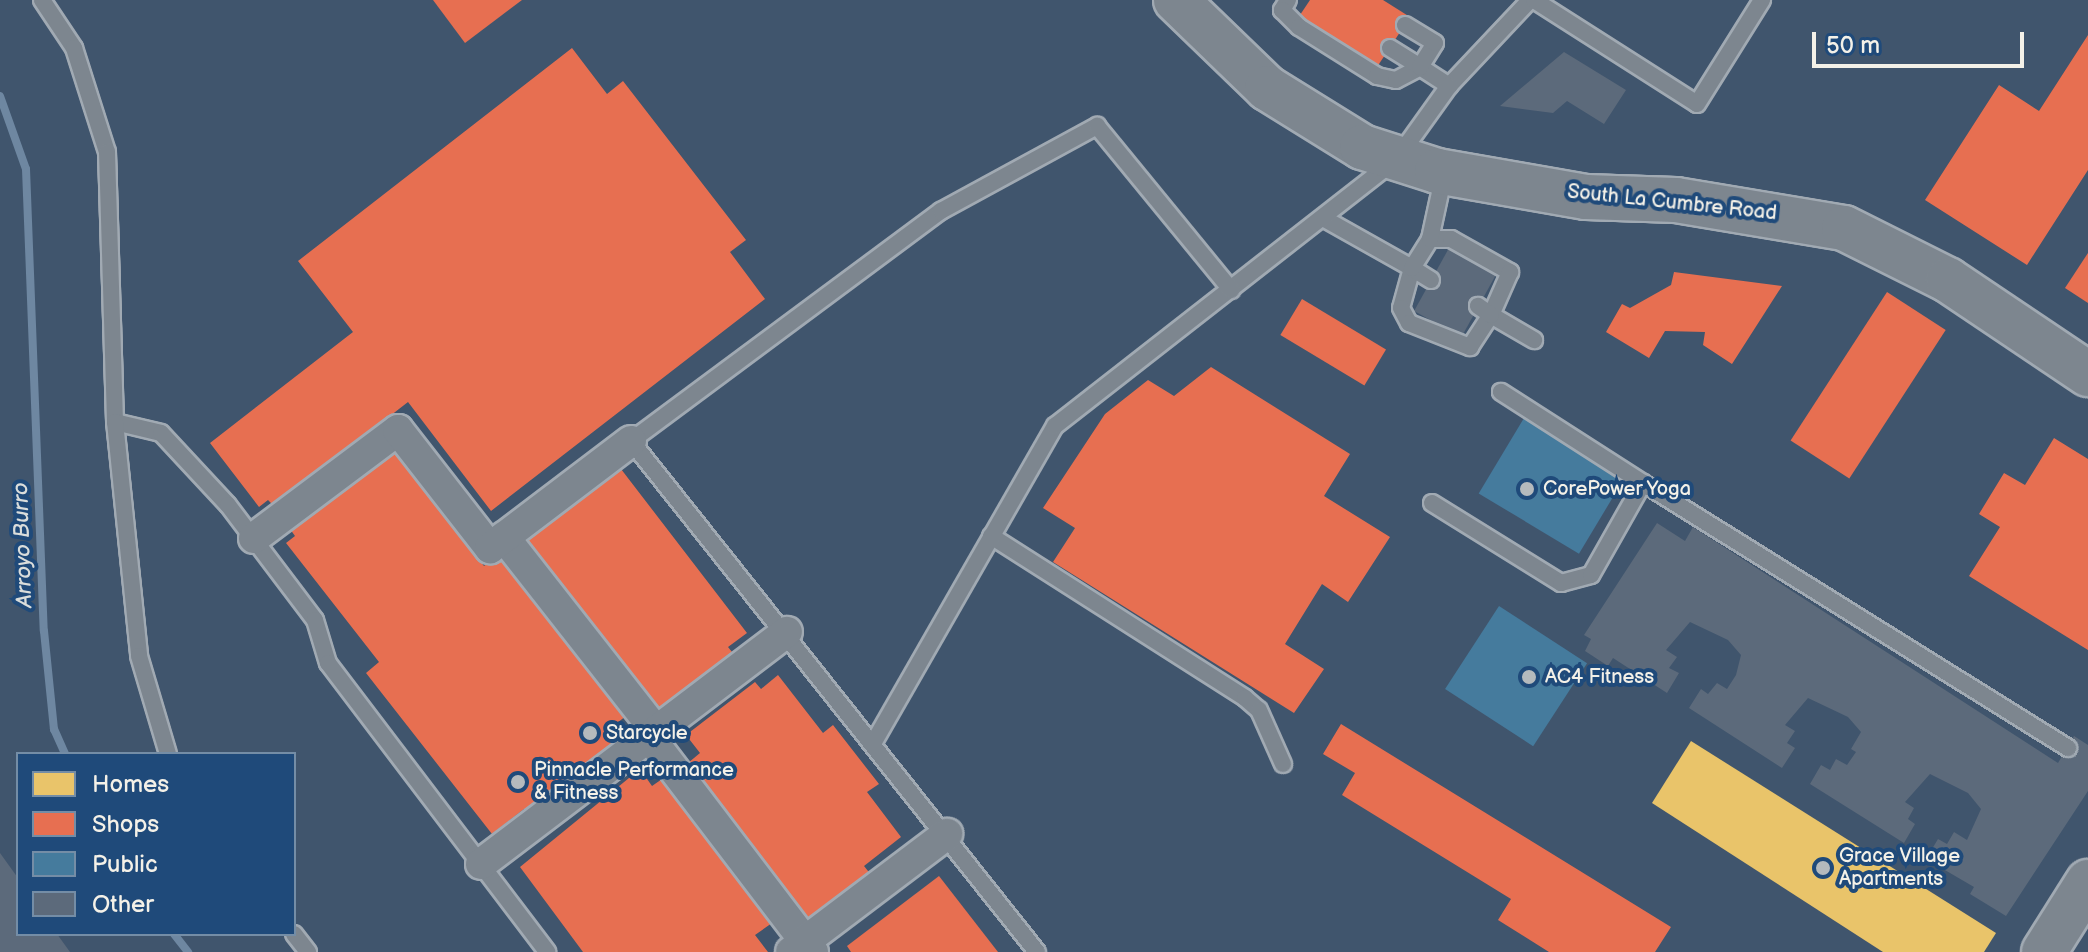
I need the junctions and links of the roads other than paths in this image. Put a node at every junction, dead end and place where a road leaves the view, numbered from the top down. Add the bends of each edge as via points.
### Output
1 (42, 0) edge
2 (1176, 0) edge
3 (1288, 0) edge
4 (1532, 0) edge
5 (1762, 0) edge
6 (1405, 25) dead end
7 (1390, 48) dead end
8 (1420, 67) junction
9 (1449, 86) junction
10 (1396, 160) junction
11 (1444, 172) junction
12 (1323, 218) junction
13 (1430, 239) junction
14 (1412, 268) junction
15 (1431, 280) dead end
16 (1231, 290) junction
17 (1485, 310) junction
18 (1534, 340) dead end
19 (2088, 374) edge
20 (1501, 392) dead end
21 (115, 422) junction
22 (631, 441) junction
23 (1643, 483) junction
24 (1432, 503) dead end
25 (991, 536) junction
26 (504, 537) junction
27 (254, 538) junction
28 (787, 632) junction
29 (653, 735) junction
30 (875, 740) junction
31 (2068, 748) dead end
32 (167, 752) edge
33 (1283, 764) dead end
34 (947, 834) junction
35 (481, 864) junction
36 (2088, 882) edge
37 (296, 936) edge
38 (803, 948) edge
39 (308, 952) edge
40 (547, 952) edge
41 (1037, 952) edge
42 (2044, 952) edge

1 - 21 lane via 74,48 107,152
2 - 10 main road, South La Cumbre Road via 1267,88
3 - 8 lane via 1282,10 1299,27 1377,76 1396,80
4 - 5 lane via 1697,104
4 - 9 lane
6 - 8 lane via 1435,43
7 - 8 lane
8 - 9 lane
9 - 10 lane
10 - 11 main road, South La Cumbre Road
10 - 12 lane
11 - 13 lane
11 - 19 main road, South La Cumbre Road via 1844,228 1948,280
12 - 14 lane
12 - 16 lane
13 - 14 lane
13 - 17 lane via 1451,239 1510,272
14 - 15 lane
14 - 17 lane via 1401,308 1409,323 1470,347
16 - 22 lane via 1097,126 941,211
16 - 25 lane via 1055,426
17 - 18 lane
20 - 23 lane
21 - 27 lane via 161,433
21 - 32 lane via 139,656
22 - 26 street
22 - 28 lane
23 - 24 lane via 1591,575 1574,585
23 - 31 lane
25 - 30 lane
25 - 33 lane via 1245,698 1259,710
26 - 27 street via 490,548 398,430
26 - 29 street
27 - 35 lane via 315,620 328,663
28 - 29 street
28 - 30 lane
29 - 35 street
29 - 38 street
30 - 34 lane
34 - 38 street
34 - 41 lane
35 - 40 lane
36 - 42 main road
37 - 39 lane

